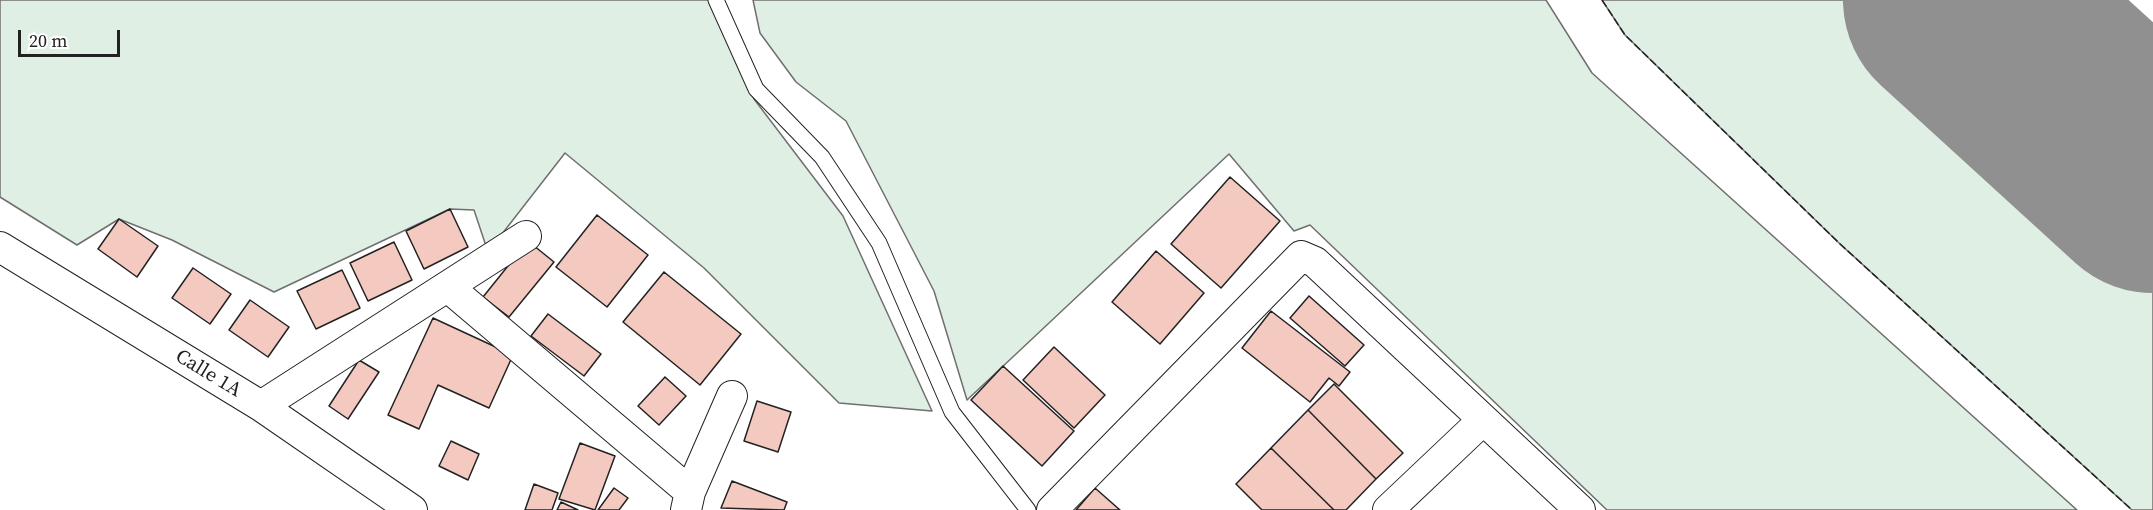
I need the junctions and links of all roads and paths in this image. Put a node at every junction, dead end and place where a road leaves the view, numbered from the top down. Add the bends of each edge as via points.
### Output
1 (716, 0) edge
2 (526, 236) dead end
3 (0, 247) edge
4 (448, 286) junction
5 (732, 396) dead end
6 (261, 406) junction
7 (1482, 421) junction
8 (688, 501) edge
9 (412, 510) edge
10 (1028, 510) edge
11 (1052, 510) edge
12 (1388, 510) edge
13 (1580, 510) edge

1 - 10 lane via 756,89 822,157 879,243 952,412
2 - 4 street
3 - 6 street, Calle 1A
4 - 6 street
4 - 8 street
5 - 8 street
6 - 9 street, Calle 1A
7 - 11 street via 1315,262 1301,256
7 - 12 street
7 - 13 street

